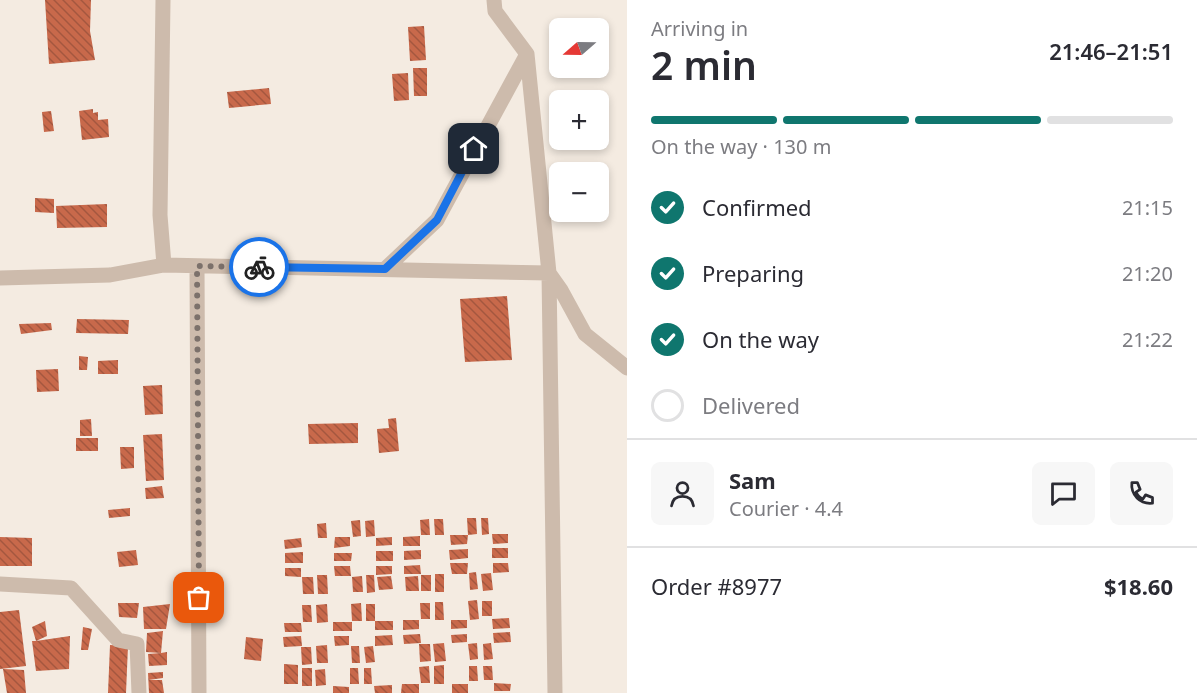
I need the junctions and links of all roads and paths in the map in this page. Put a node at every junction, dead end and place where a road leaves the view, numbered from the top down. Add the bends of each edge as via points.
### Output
1 (163, 0) edge
2 (494, 0) edge
3 (527, 54) junction
4 (164, 265) junction
5 (197, 266) junction
6 (385, 269) junction
7 (549, 273) junction
8 (0, 278) edge
9 (627, 368) edge
10 (0, 584) edge
11 (139, 693) edge
12 (199, 693) edge
13 (555, 693) edge

1 - 4 street via 160,215
2 - 3 street via 495,11
3 - 6 street via 437,220
3 - 7 street
4 - 5 street
4 - 8 street via 110,275
5 - 6 street
5 - 12 street
6 - 7 street
7 - 9 street via 585,334
7 - 13 street
10 - 11 street via 71,588 118,640 137,644

